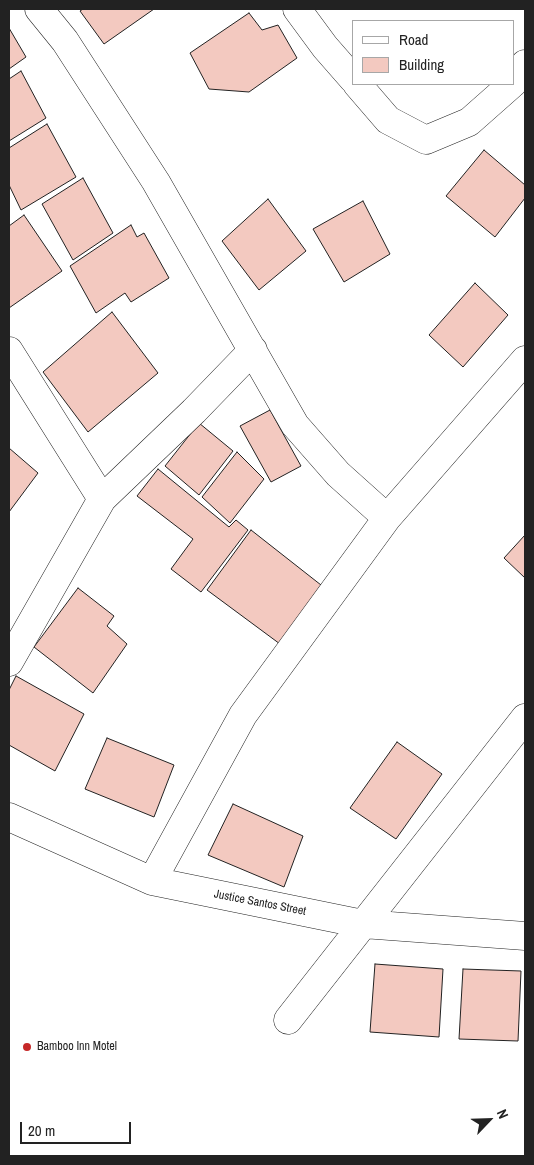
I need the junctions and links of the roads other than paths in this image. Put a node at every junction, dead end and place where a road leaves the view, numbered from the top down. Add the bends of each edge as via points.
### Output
1 (39, 9) edge
2 (297, 9) edge
3 (525, 64) edge
4 (352, 78) edge
5 (514, 80) edge
6 (514, 84) edge
7 (357, 85) edge
8 (510, 85) edge
9 (525, 92) edge
10 (253, 350) junction
11 (9, 351) edge
12 (525, 360) edge
13 (102, 499) junction
14 (386, 518) junction
15 (9, 662) edge
16 (525, 718) edge
17 (9, 817) edge
18 (152, 881) junction
19 (363, 924) junction
20 (525, 936) edge
21 (288, 1020) dead end

1 - 10 street via 65,41 156,182
2 - 4 street
3 - 5 street
6 - 9 street
7 - 8 street via 388,120 426,140 469,122
10 - 13 street
10 - 14 street via 295,424 338,474
11 - 13 street
12 - 14 street
13 - 15 street
14 - 18 street via 243,716
16 - 19 street
17 - 18 street, Justice Santos Street
18 - 19 street, Justice Santos Street
19 - 20 street, Justice Santos Street
19 - 21 street

